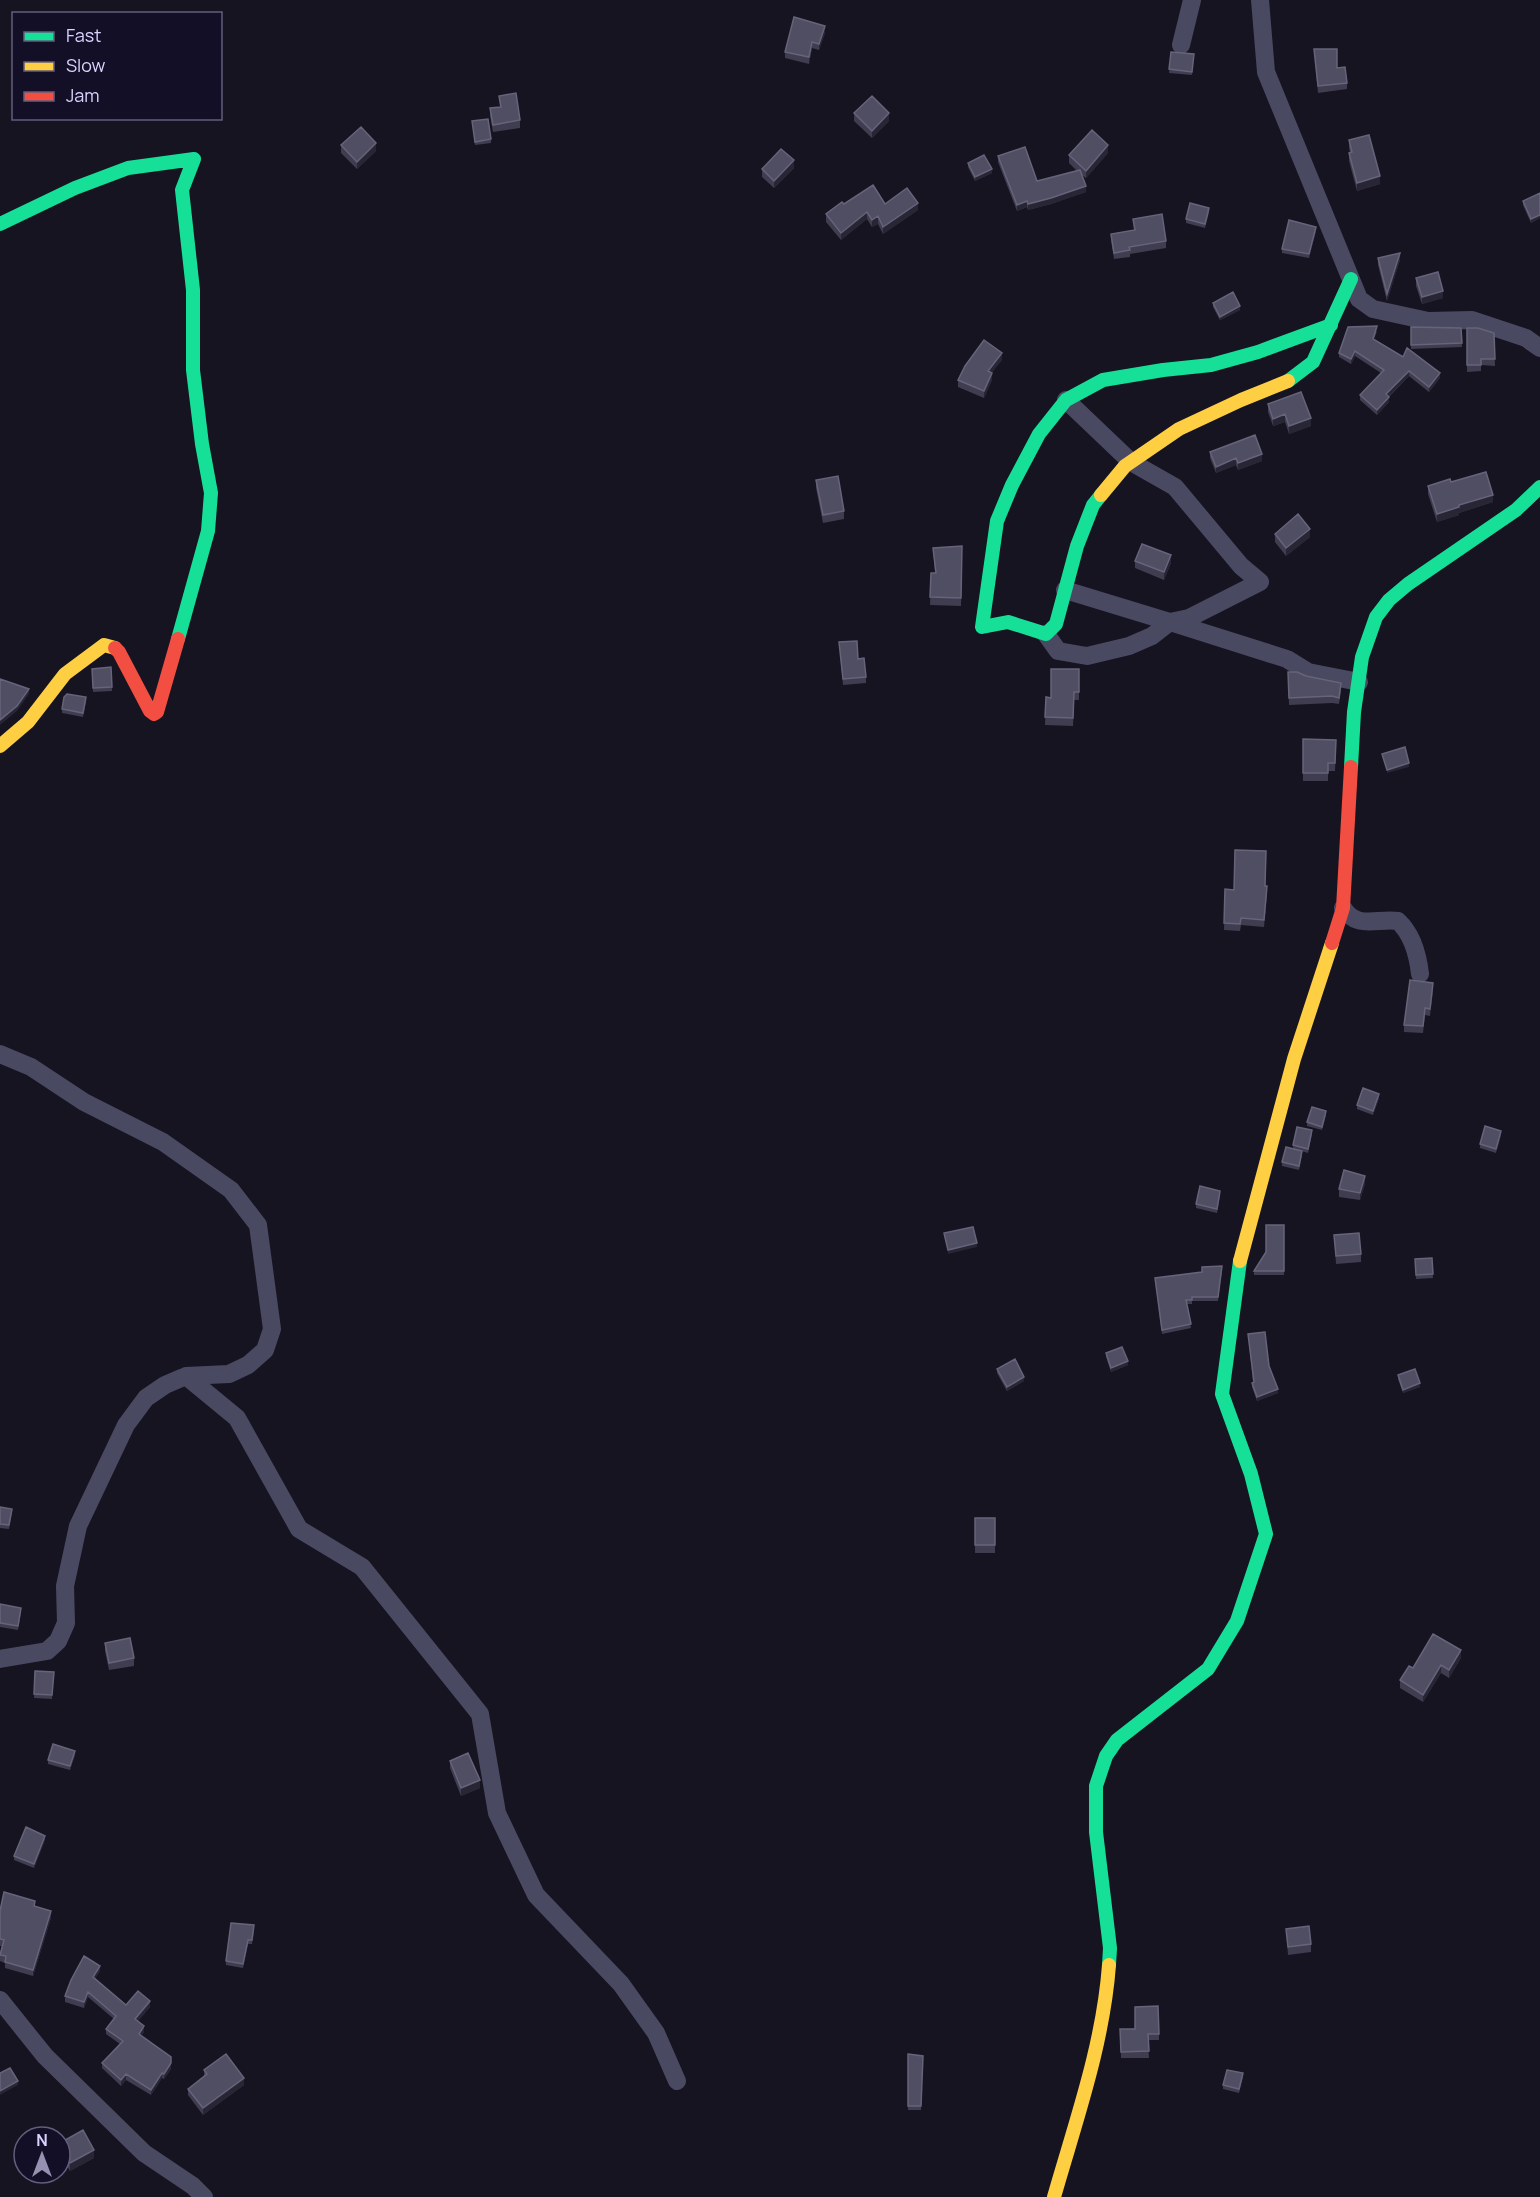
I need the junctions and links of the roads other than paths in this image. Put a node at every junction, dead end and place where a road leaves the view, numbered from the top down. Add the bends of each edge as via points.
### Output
1 (1192, 0) edge
2 (1260, 0) edge
3 (1181, 45) dead end
4 (0, 224) edge
5 (1352, 279) junction
6 (1331, 325) junction
7 (1540, 348) edge
8 (1066, 400) junction
9 (1131, 462) junction
10 (1540, 487) edge
11 (1065, 590) junction
12 (1170, 621) junction
13 (1046, 634) junction
14 (1359, 682) junction
15 (0, 746) edge
16 (1343, 908) junction
17 (1420, 974) dead end
18 (0, 1054) edge
19 (186, 1376) junction
20 (0, 1659) edge
21 (0, 2000) edge
22 (677, 2081) dead end
23 (204, 2197) edge
24 (1054, 2197) edge

1 - 3 street
2 - 5 street via 1266,72
4 - 15 street via 128,168 194,159 182,190 193,290 193,370 211,493 208,531 157,712 150,711 119,652 104,645 66,674 28,722
5 - 6 street
5 - 7 street via 1359,299 1373,309 1428,321 1472,320 1526,338
6 - 8 street via 1211,365 1103,380
6 - 9 street via 1313,362 1286,383 1179,429
8 - 9 street
8 - 13 street via 1039,434 1011,485 997,521 982,627 1008,622
9 - 11 street via 1093,505
9 - 12 street via 1175,487 1241,566 1260,582 1189,618
10 - 14 street via 1516,510 1389,600 1376,617 1362,657
11 - 12 street
11 - 13 street via 1056,624
12 - 13 street via 1152,636 1129,646 1087,656 1058,651
12 - 14 street via 1287,659 1308,672
14 - 16 street
16 - 17 street via 1356,921 1398,921 1411,939
16 - 24 street via 1294,1059 1238,1268 1222,1394 1251,1474 1266,1534 1238,1621 1208,1669 1117,1740 1106,1756 1096,1786 1096,1832 1110,1947 1106,2004
18 - 19 street via 31,1067 84,1102 163,1142 231,1190 258,1225 272,1329 265,1350 248,1365 229,1374
19 - 20 street via 146,1398 126,1425 90,1498 78,1526 66,1586 66,1623 58,1641 47,1651
19 - 22 street via 237,1418 299,1529 362,1568 480,1714 497,1812 536,1895 621,1984 656,2033
21 - 23 street via 45,2056 144,2153

